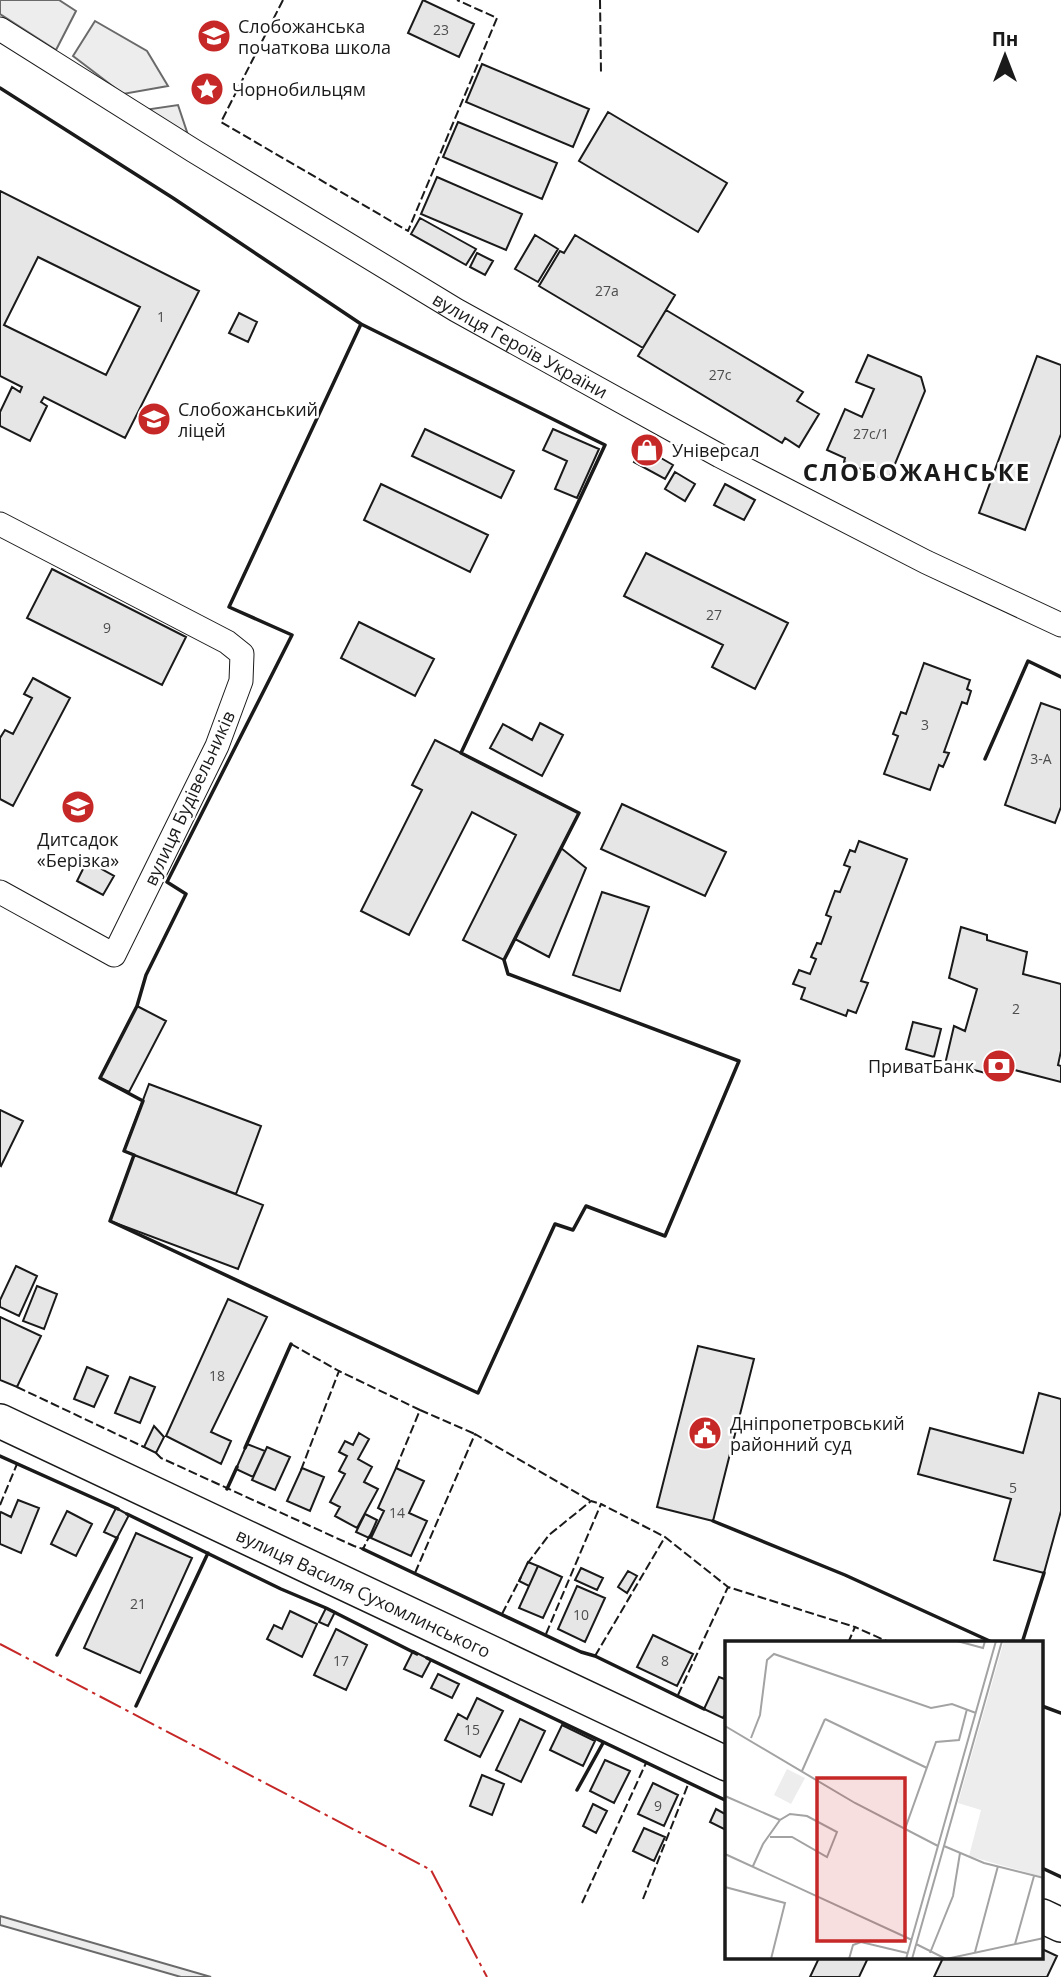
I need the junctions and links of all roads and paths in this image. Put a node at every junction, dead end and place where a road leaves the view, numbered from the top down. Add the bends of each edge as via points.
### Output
1 (0, 29) edge
2 (0, 524) edge
3 (1061, 625) edge
4 (0, 892) edge
5 (0, 1421) edge
6 (725, 1763) edge
7 (1044, 1917) edge
8 (1061, 1925) edge

1 - 3 street, вулиця Героїв України via 456,310 733,463
2 - 4 street, вулиця Будівельників via 242,654 241,681 217,746 114,955
5 - 6 main road, вулиця Василя Сухомлинського
7 - 8 main road

